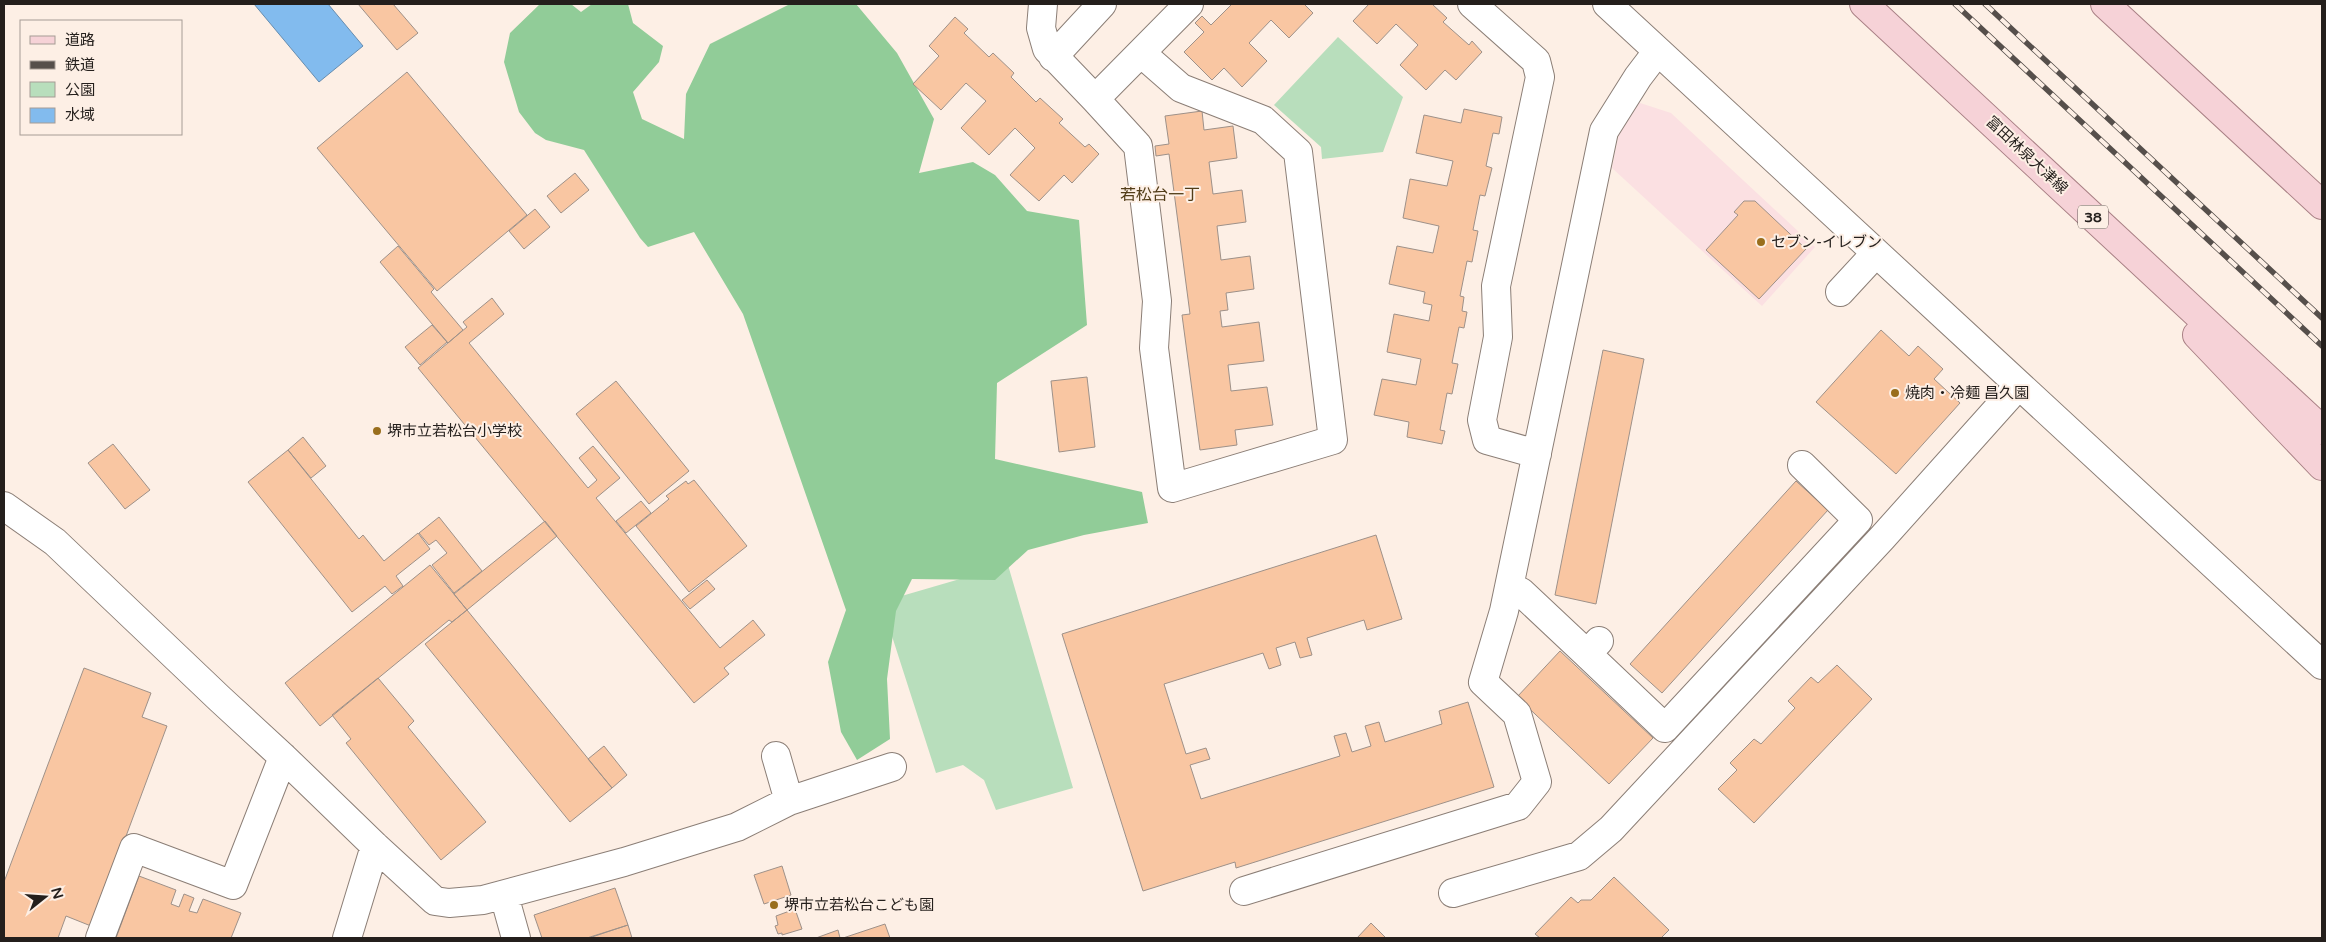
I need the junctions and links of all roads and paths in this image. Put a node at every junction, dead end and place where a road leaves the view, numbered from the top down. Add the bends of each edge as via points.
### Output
1 (1043, 4) edge
2 (1102, 4) edge
3 (1189, 4) edge
4 (1472, 4) edge
5 (1606, 4) edge
6 (1864, 4) edge
7 (2105, 4) edge
8 (1658, 52) junction
9 (1141, 53) junction
10 (1053, 57) junction
11 (1095, 99) junction
12 (2066, 191) junction
13 (2322, 205) edge
14 (1876, 253) junction
15 (1840, 292) dead end
16 (2019, 386) junction
17 (2322, 430) edge
18 (1537, 454) junction
19 (1802, 465) dead end
20 (2322, 466) edge
21 (4, 506) edge
22 (1509, 587) junction
23 (2322, 665) edge
24 (283, 756) junction
25 (776, 756) dead end
26 (892, 767) dead end
27 (789, 801) junction
28 (375, 846) junction
29 (1244, 891) dead end
30 (1453, 893) dead end
31 (504, 895) junction
32 (100, 938) edge
33 (347, 938) edge
34 (516, 938) edge

1 - 10 street via 1041,28
2 - 10 street
3 - 9 street
4 - 18 street via 1536,61 1540,77 1496,286 1498,337 1482,420 1487,440
5 - 8 street
6 - 12 main road, 富田林泉大津線 / 38
7 - 13 main road
8 - 14 street
8 - 18 street via 1604,131 1596,209
9 - 11 street
9 - 11 street via 1181,88 1263,120 1298,152 1333,440 1172,488 1154,348 1157,301 1138,146
10 - 11 street
12 - 17 main road, 富田林泉大津線 / 38
12 - 20 main road via 2230,372
14 - 15 street
14 - 16 street
16 - 23 street
16 - 30 street via 1618,836 1579,856
18 - 22 street
19 - 22 street via 1858,520 1665,728 1593,648 1521,592
21 - 24 street via 55,542
22 - 29 street via 1483,682 1517,714 1537,782 1518,806
24 - 28 street
24 - 32 street via 233,885 134,848
25 - 27 street
26 - 27 street
27 - 31 street via 737,827
28 - 31 street via 435,901 449,903
28 - 33 street
31 - 34 street

